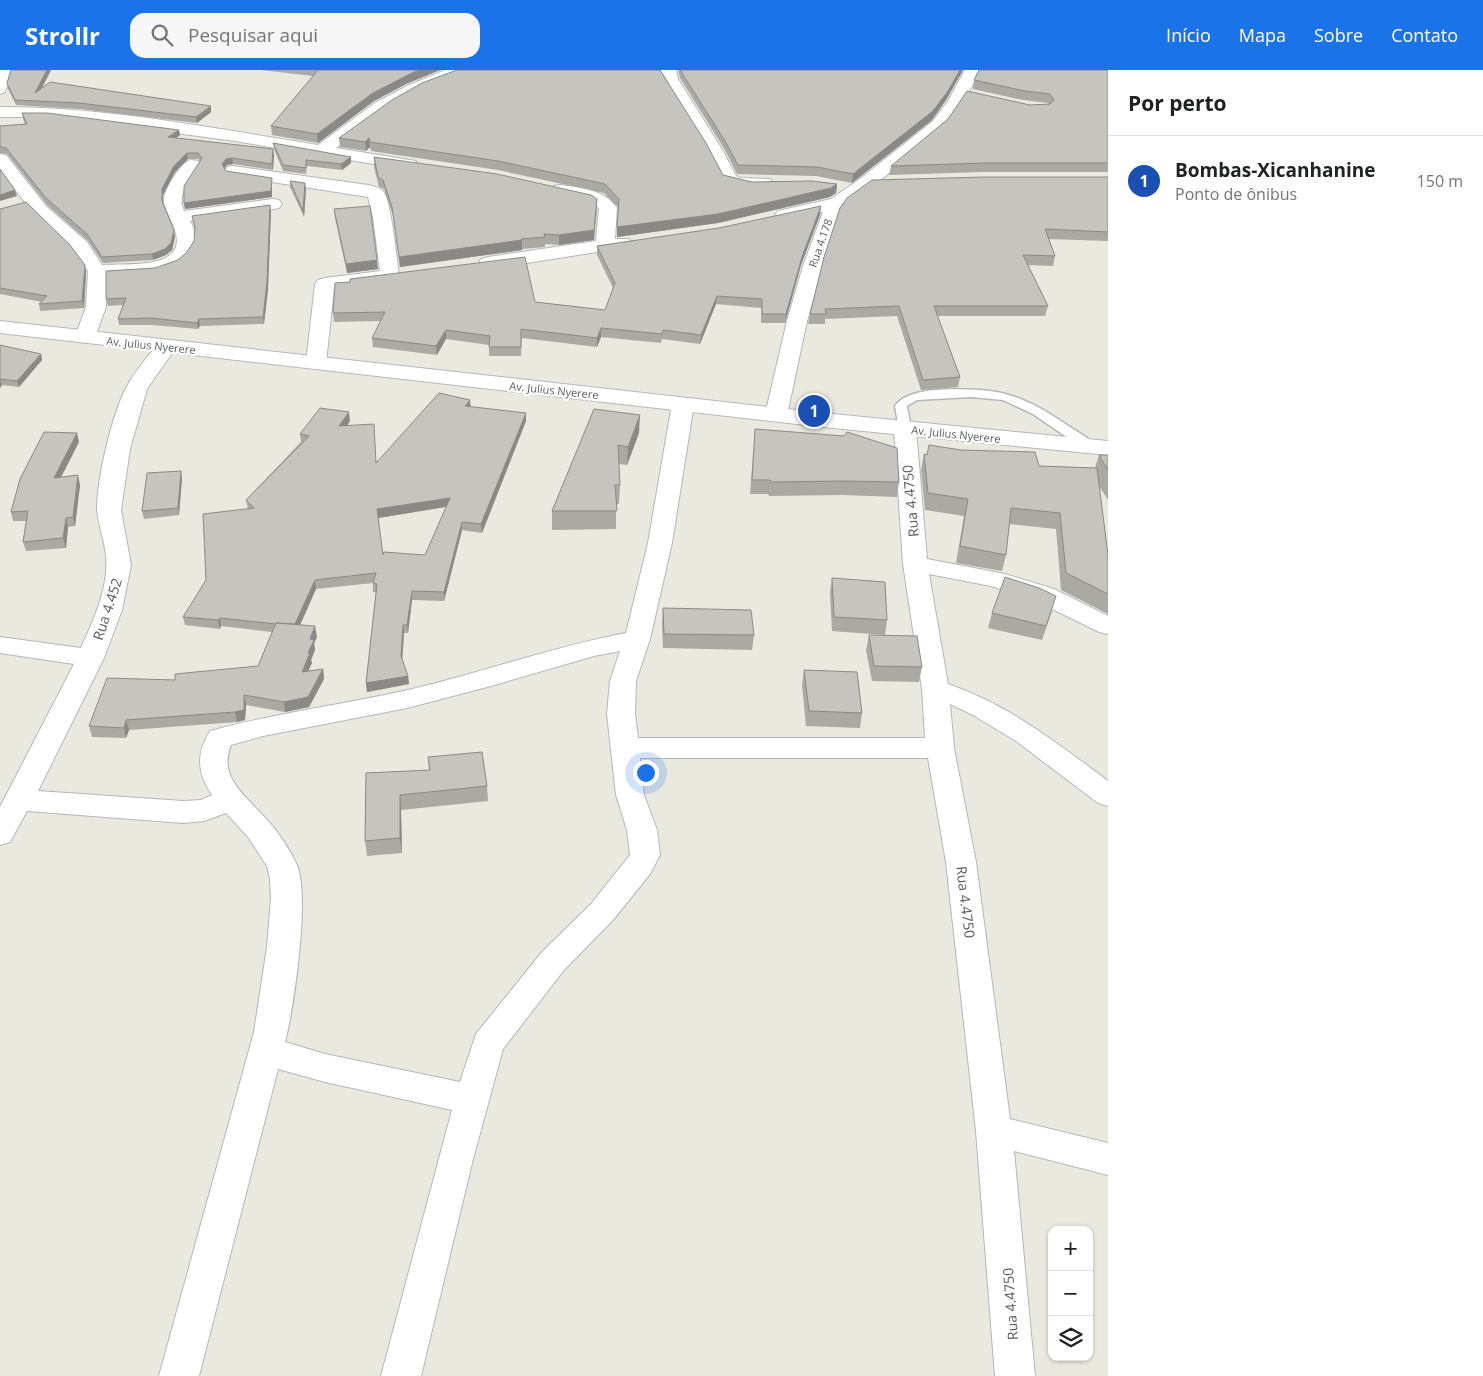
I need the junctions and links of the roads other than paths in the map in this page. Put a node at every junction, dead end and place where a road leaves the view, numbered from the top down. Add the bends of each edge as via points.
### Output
1 (5, 70) edge
2 (668, 70) edge
3 (973, 70) edge
4 (458, 71) edge
5 (0, 89) edge
6 (0, 112) edge
7 (322, 150) junction
8 (0, 159) edge
9 (193, 165) dead end
10 (429, 168) edge
11 (233, 171) edge
12 (895, 182) edge
13 (777, 183) edge
14 (546, 186) edge
15 (860, 187) junction
16 (836, 194) junction
17 (273, 204) dead end
18 (179, 218) junction
19 (770, 218) edge
20 (639, 240) edge
21 (605, 246) junction
22 (466, 266) edge
23 (97, 272) junction
24 (409, 273) edge
25 (390, 276) junction
26 (0, 327) edge
27 (86, 338) junction
28 (167, 346) junction
29 (316, 363) junction
30 (682, 404) junction
31 (776, 415) junction
32 (905, 429) junction
33 (1099, 447) edge
34 (915, 564) junction
35 (1108, 626) edge
36 (637, 639) junction
37 (0, 645) edge
38 (90, 658) junction
39 (935, 689) junction
40 (625, 748) junction
41 (940, 748) junction
42 (1108, 796) edge
43 (19, 800) junction
44 (229, 800) junction
45 (0, 834) edge
46 (266, 1051) junction
47 (471, 1100) junction
48 (994, 1131) junction
49 (1108, 1159) edge
50 (180, 1376) edge
51 (401, 1376) edge
52 (1015, 1376) edge

1 - 5 street
2 - 13 street via 670,79 729,179 733,182
3 - 15 street, Rua 4.178 via 967,93 939,124
4 - 7 street via 412,89 381,106
6 - 7 street via 79,115
7 - 10 street
8 - 23 street via 24,201 40,210 80,246
9 - 18 street via 172,198
11 - 25 street via 368,190 376,194
12 - 15 street
14 - 21 street via 598,199 605,204 608,208
15 - 16 street, Rua 4.178
16 - 19 street
16 - 31 street, Rua 4.178 via 812,266
17 - 18 street
18 - 23 street via 186,240 180,255 173,261 149,267
20 - 21 street
21 - 22 street
23 - 27 street via 96,308
24 - 25 street
25 - 29 street via 325,284
26 - 27 street, Av. Julius Nyerere
27 - 28 street, Av. Julius Nyerere
28 - 29 street, Av. Julius Nyerere
28 - 38 street, Rua 4.452 via 135,391 121,441 109,509 119,560 118,573 109,610
29 - 30 street, Av. Julius Nyerere
30 - 31 street, Av. Julius Nyerere
30 - 36 street via 660,543
31 - 32 street, Av. Julius Nyerere
32 - 33 street, Av. Julius Nyerere
32 - 33 lane via 901,406 912,398 991,394 1020,403
32 - 34 street, Rua 4.4750
34 - 35 street via 996,579 1046,595
34 - 39 street, Rua 4.4750
36 - 40 street via 623,681 621,714
36 - 44 street via 592,648 407,699 220,738 212,758 216,781
37 - 38 street
38 - 43 street, Rua 4.452
39 - 41 street, Rua 4.4750
39 - 42 street via 991,711
40 - 41 street
40 - 47 street via 630,795 642,830 645,855 602,912 553,962 488,1044
41 - 48 street, Rua 4.4750 via 961,862
43 - 44 street via 183,812 204,810
43 - 45 street, Rua 4.452
44 - 46 street via 262,834 283,868 287,890 280,978
46 - 47 street via 325,1068
46 - 50 street
47 - 51 street
48 - 49 street
48 - 52 street, Rua 4.4750

